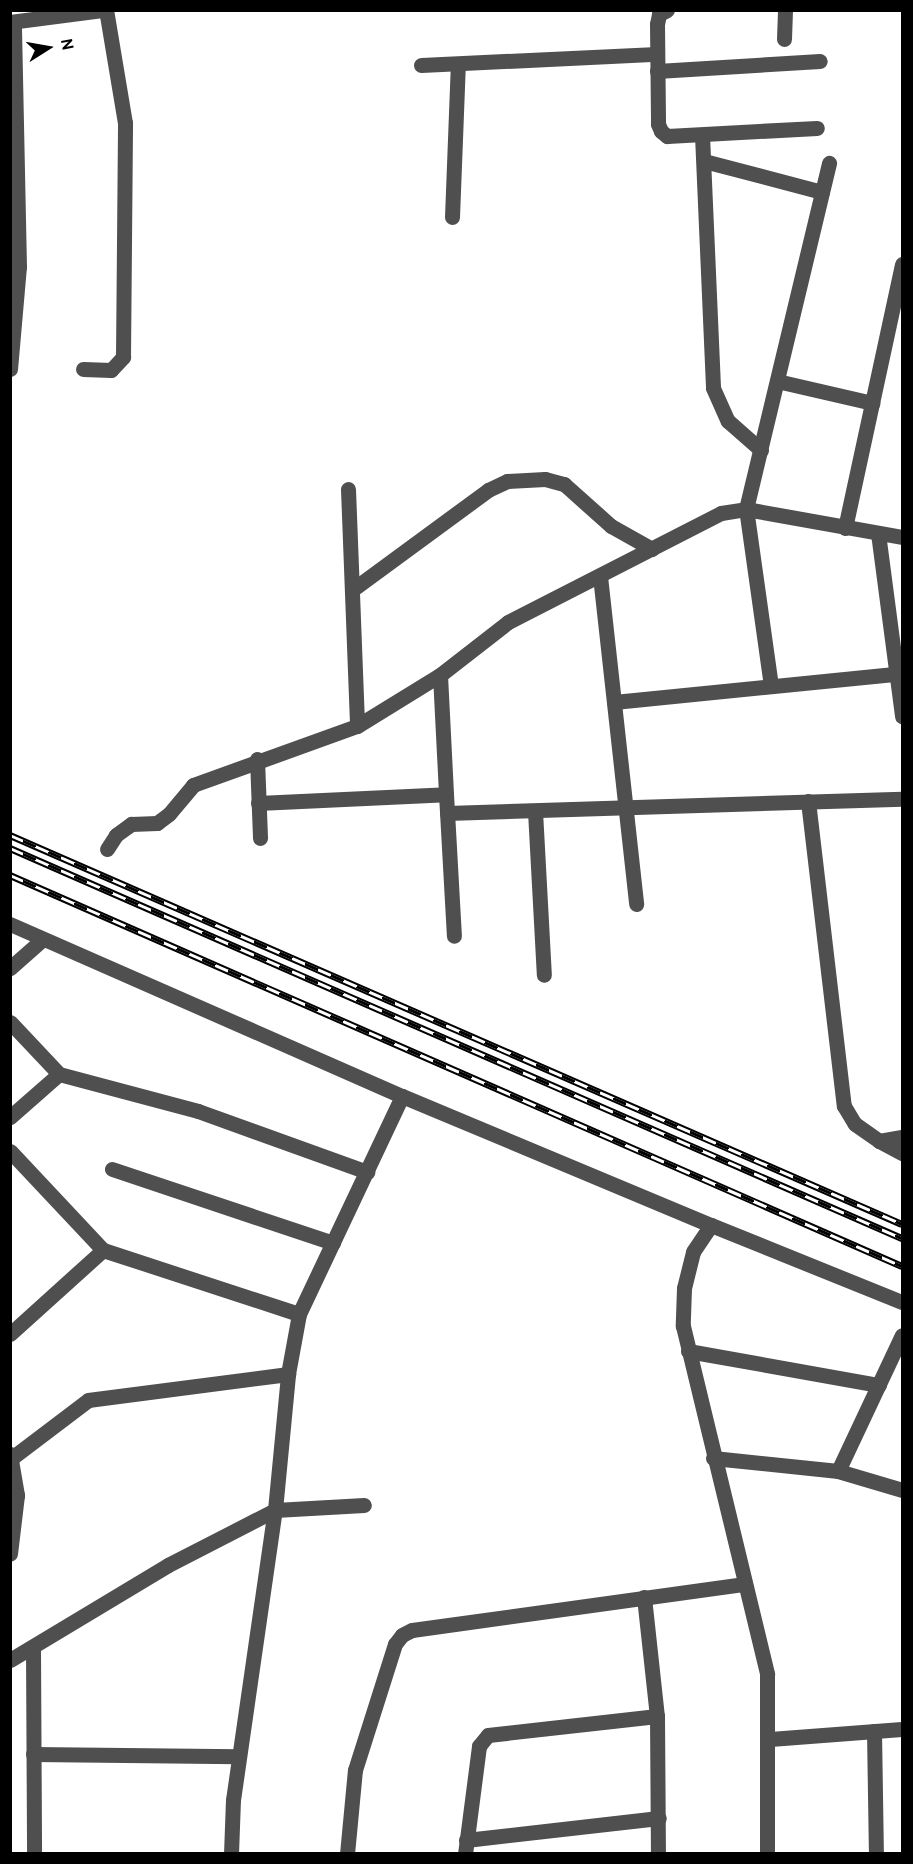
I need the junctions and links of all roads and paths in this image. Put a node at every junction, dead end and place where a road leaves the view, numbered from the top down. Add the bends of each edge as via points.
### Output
1 (104, 10) edge
2 (667, 10) edge
3 (785, 10) edge
4 (12, 22) edge
5 (784, 39) dead end
6 (657, 54) junction
7 (820, 61) dead end
8 (458, 64) junction
9 (421, 65) dead end
10 (657, 71) junction
11 (817, 128) dead end
12 (702, 135) junction
13 (14, 144) edge
14 (704, 161) junction
15 (829, 164) dead end
16 (822, 192) junction
17 (452, 217) dead end
18 (903, 264) edge
19 (10, 369) edge
20 (83, 369) dead end
21 (777, 381) junction
22 (872, 403) junction
23 (761, 450) junction
24 (348, 489) dead end
25 (746, 508) junction
26 (845, 528) junction
27 (878, 533) junction
28 (903, 537) edge
29 (652, 549) junction
30 (600, 576) junction
31 (352, 590) junction
32 (897, 674) junction
33 (440, 675) junction
34 (771, 686) junction
35 (614, 702) junction
36 (903, 717) edge
37 (357, 726) junction
38 (257, 759) junction
39 (446, 794) junction
40 (903, 799) edge
41 (808, 801) junction
42 (258, 803) junction
43 (625, 807) junction
44 (535, 811) junction
45 (447, 813) junction
46 (260, 838) dead end
47 (107, 849) dead end
48 (636, 904) dead end
49 (10, 924) edge
50 (454, 936) dead end
51 (43, 939) junction
52 (10, 968) edge
53 (544, 975) dead end
54 (10, 1022) edge
55 (59, 1074) junction
56 (402, 1096) junction
57 (10, 1117) edge
58 (903, 1137) edge
59 (879, 1141) junction
60 (10, 1151) edge
61 (903, 1153) edge
62 (112, 1169) dead end
63 (367, 1172) junction
64 (711, 1225) junction
65 (333, 1243) junction
66 (103, 1250) junction
67 (903, 1302) edge
68 (300, 1314) junction
69 (14, 1325) edge
70 (903, 1335) edge
71 (688, 1351) junction
72 (288, 1374) junction
73 (879, 1385) junction
74 (12, 1455) edge
75 (714, 1458) junction
76 (838, 1471) junction
77 (903, 1490) edge
78 (364, 1505) dead end
79 (275, 1510) junction
80 (10, 1554) edge
81 (743, 1584) junction
82 (644, 1597) junction
83 (33, 1649) junction
84 (10, 1660) edge
85 (657, 1716) junction
86 (903, 1729) edge
87 (874, 1731) junction
88 (770, 1739) junction
89 (33, 1754) junction
90 (239, 1756) junction
91 (659, 1818) junction
92 (466, 1847) edge
93 (34, 1854) edge
94 (231, 1854) edge
95 (347, 1854) edge
96 (658, 1854) edge
97 (767, 1854) edge
98 (876, 1854) edge

1 - 4 street
1 - 20 street via 119,72 126,134 123,357 111,370
2 - 6 street via 659,15
3 - 5 street
4 - 13 street
6 - 8 street
6 - 10 street
7 - 10 street
8 - 9 street
8 - 17 street
10 - 12 street via 661,131 667,136
11 - 12 street
12 - 14 street
13 - 19 street via 20,267
14 - 16 street
14 - 23 street via 713,388 728,421
15 - 16 street
16 - 21 street
18 - 22 street
21 - 22 street
21 - 23 street
22 - 26 street
23 - 25 street
24 - 31 street
25 - 26 street
25 - 29 street via 721,513
25 - 34 street
26 - 27 street
27 - 28 street
27 - 32 street
29 - 30 street
29 - 31 street via 611,526 564,484 545,479 507,481 488,490
30 - 33 street via 508,622
30 - 35 street
31 - 37 street
32 - 34 street
32 - 36 street
33 - 37 street
33 - 39 street
34 - 35 street
35 - 43 street
37 - 38 street
38 - 42 street
38 - 47 street via 193,785 157,823 131,825 116,835
39 - 42 street
39 - 45 street
40 - 41 street
41 - 43 street
41 - 59 street via 844,1106 855,1124
42 - 46 street
43 - 44 street
43 - 48 street
44 - 45 street
44 - 53 street
45 - 50 street
49 - 51 street
51 - 52 street
51 - 56 street
54 - 55 street
55 - 57 street
55 - 63 street via 198,1111
56 - 63 street
56 - 64 street
58 - 59 street
59 - 61 street
60 - 66 street
62 - 65 street
63 - 65 street
64 - 67 street
64 - 71 street via 693,1252 684,1288 683,1326
65 - 68 street
66 - 68 street
66 - 69 street
68 - 72 street
70 - 73 street
71 - 73 street
71 - 75 street
72 - 74 street via 88,1400
72 - 79 street
73 - 76 street
74 - 80 street via 17,1496
75 - 76 street
75 - 81 street
76 - 77 street
78 - 79 street
79 - 83 street via 168,1565
79 - 90 street
81 - 82 street
81 - 88 street via 767,1674
82 - 85 street
82 - 95 street via 412,1630 402,1635 395,1644 355,1770
83 - 84 street
83 - 89 street
85 - 91 street
85 - 92 street via 488,1735 479,1746
86 - 87 street
87 - 88 street
87 - 98 street
88 - 97 street
89 - 90 street
89 - 93 street
90 - 94 street
91 - 92 street
91 - 96 street

